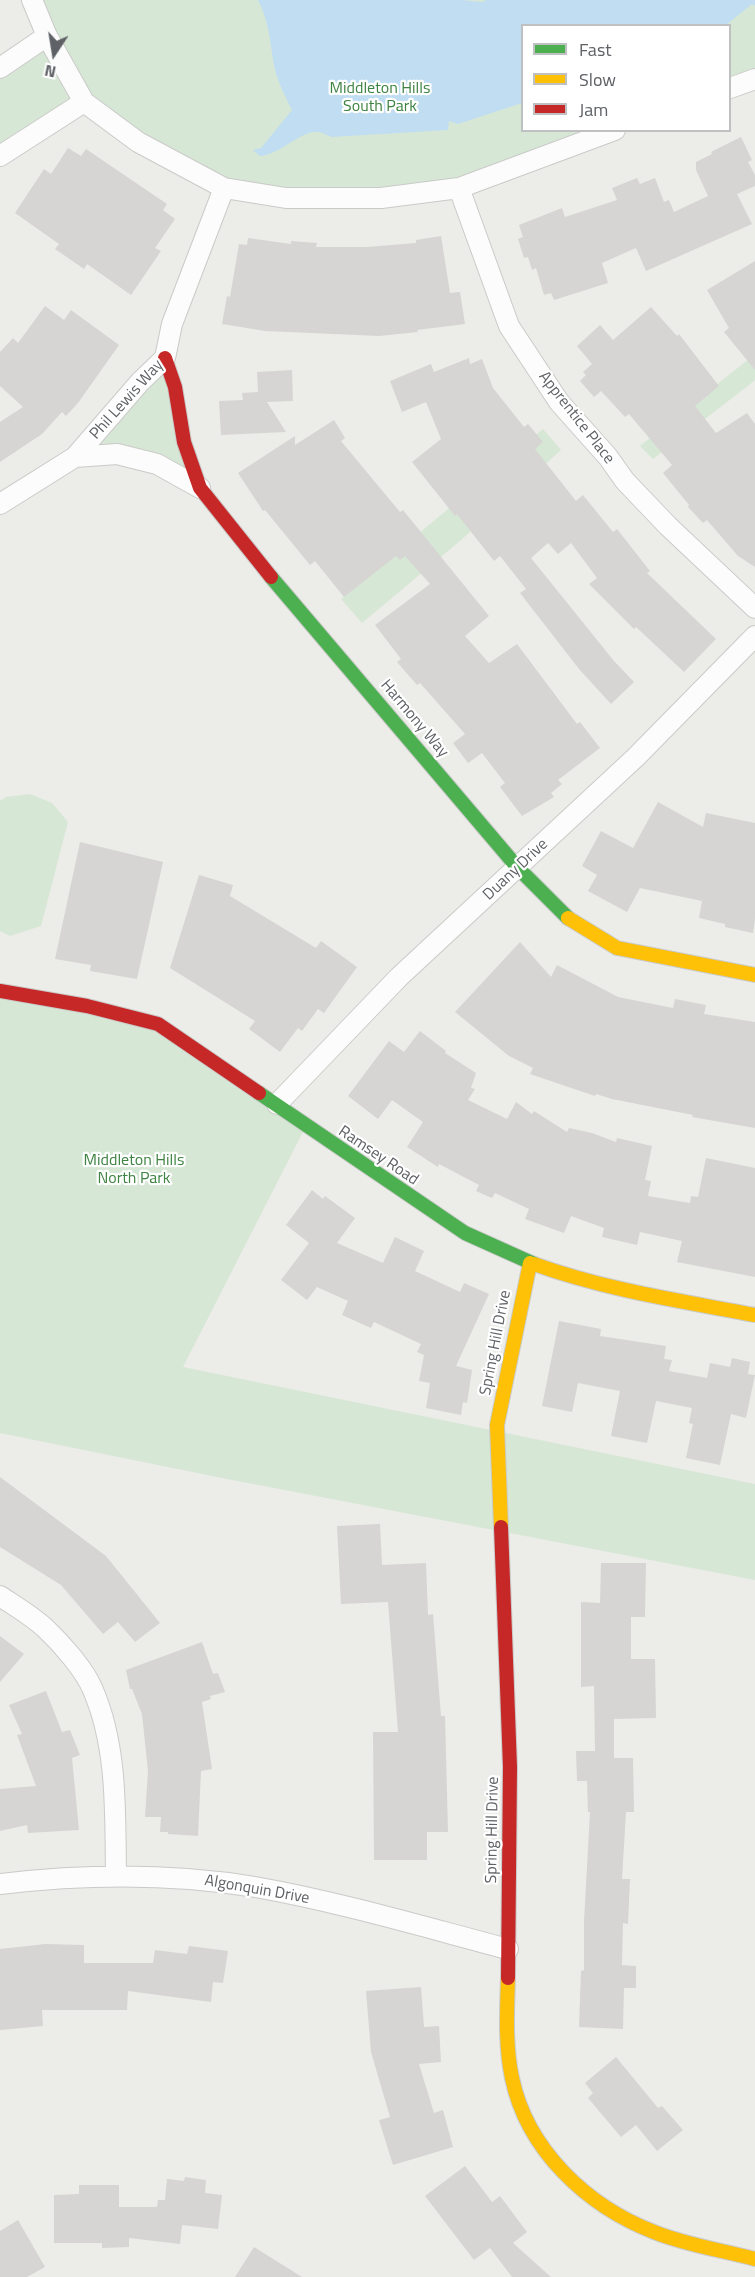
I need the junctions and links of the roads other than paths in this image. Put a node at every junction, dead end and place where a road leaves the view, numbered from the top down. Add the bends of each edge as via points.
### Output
1 (32, 0) edge
2 (47, 36) junction
3 (0, 68) edge
4 (755, 79) edge
5 (731, 87) edge
6 (84, 102) junction
7 (610, 132) edge
8 (0, 156) edge
9 (224, 188) junction
10 (459, 188) junction
11 (165, 358) junction
12 (75, 456) junction
13 (200, 488) junction
14 (0, 504) edge
15 (755, 608) edge
16 (755, 636) edge
17 (518, 868) junction
18 (755, 975) edge
19 (0, 991) edge
20 (277, 1104) junction
21 (530, 1263) junction
22 (755, 1315) edge
23 (0, 1596) edge
24 (116, 1876) junction
25 (0, 1884) edge
26 (508, 1949) junction
27 (755, 2259) edge

1 - 2 street
2 - 3 street
2 - 6 street
4 - 5 street
6 - 8 street
6 - 9 street via 138,142
7 - 10 street
9 - 10 street via 286,198 381,198
9 - 11 street, Phil Lewis Way via 172,324
10 - 15 street, Apprentice Place via 509,326 560,402 625,482
11 - 12 street, Phil Lewis Way
11 - 13 street, Harmony Way via 175,387 184,441
12 - 13 street via 117,454 157,464
12 - 14 street, Phil Lewis Way
13 - 17 street, Harmony Way via 286,596
16 - 17 street, Duany Drive via 636,757
17 - 18 street, Harmony Way via 570,920 617,948
17 - 20 street, Duany Drive via 399,977
19 - 20 street, Ramsey Road via 87,1006 158,1024
20 - 21 street, Ramsey Road via 465,1233
21 - 22 street, Ramsey Road via 591,1282
21 - 26 street, Spring Hill Drive via 497,1425 510,1767
23 - 24 street via 45,1628 93,1688 112,1767
24 - 25 street, Algonquin Drive
24 - 26 street, Algonquin Drive via 254,1887
26 - 27 street, Spring Hill Drive via 507,2037 513,2082 524,2115 545,2151 582,2191 624,2220

